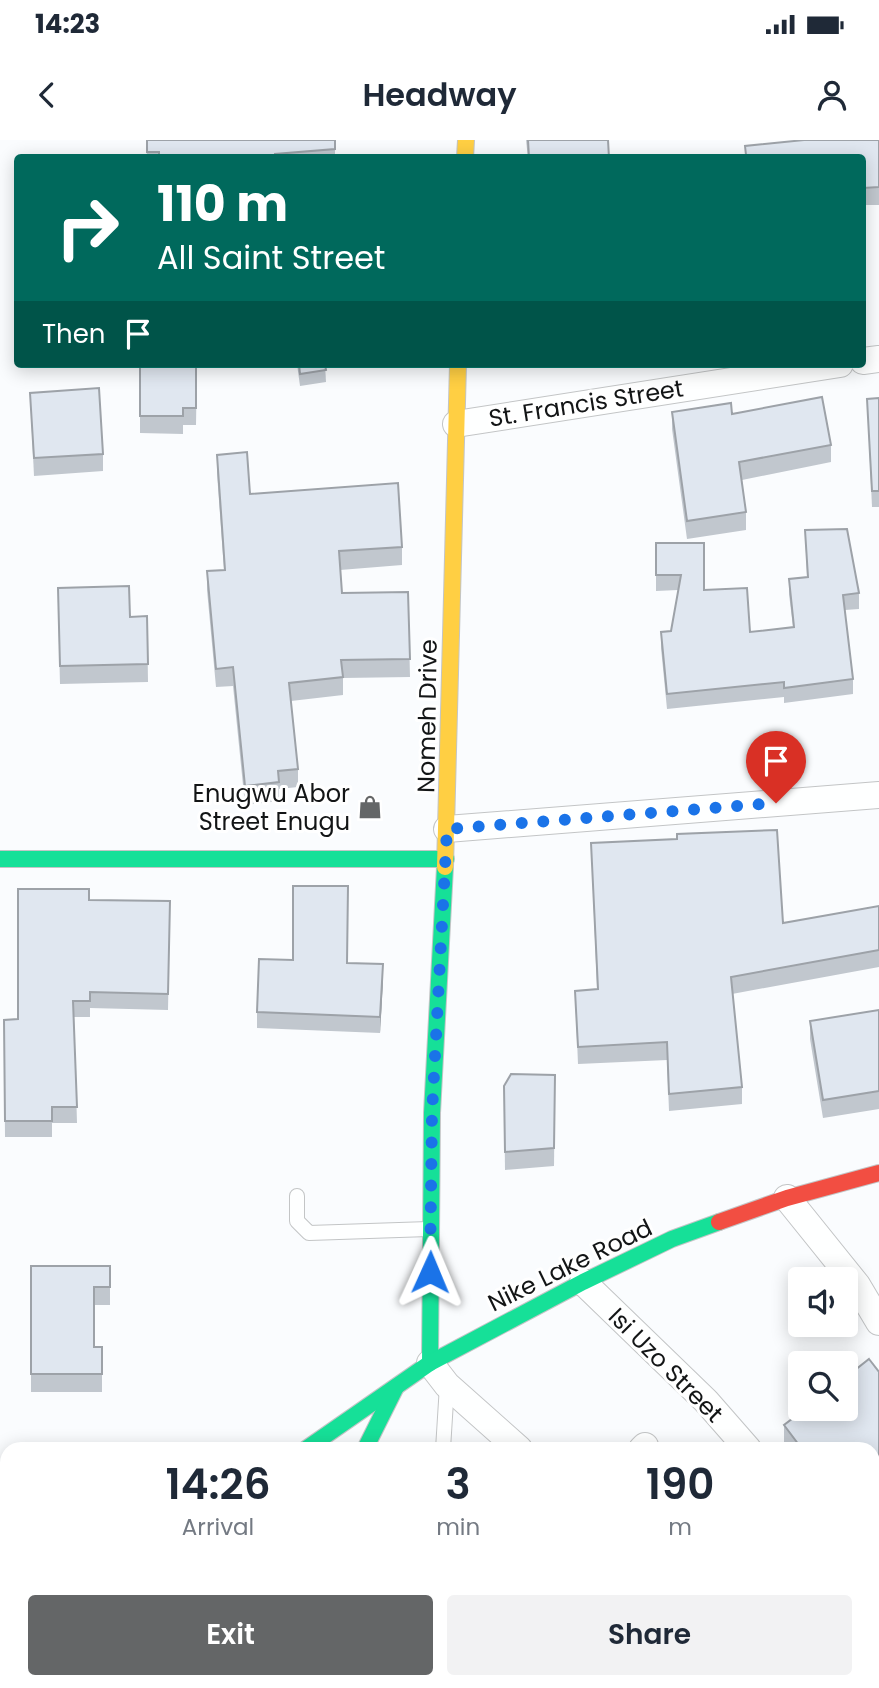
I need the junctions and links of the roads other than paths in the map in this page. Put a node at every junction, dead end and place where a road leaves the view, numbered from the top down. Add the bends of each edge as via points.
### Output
1 (458, 368) edge
2 (814, 368) edge
3 (456, 424) junction
4 (879, 795) edge
5 (447, 829) junction
6 (0, 859) edge
7 (446, 859) junction
8 (879, 1173) edge
9 (297, 1196) dead end
10 (786, 1198) junction
11 (430, 1229) junction
12 (583, 1282) junction
13 (879, 1322) edge
14 (430, 1363) junction
15 (447, 1385) junction
16 (396, 1387) junction
17 (324, 1442) edge
18 (368, 1442) edge
19 (443, 1442) edge
20 (511, 1442) edge
21 (742, 1442) edge

1 - 3 main road, Nomeh Drive
2 - 3 street, St. Francis Street
3 - 5 main road, Nomeh Drive
4 - 5 street
5 - 7 main road, Nomeh Drive
6 - 7 main road via 311,855
7 - 11 main road, Nomeh Drive
8 - 10 main road, Nike Lake Road
9 - 11 lane via 297,1221 309,1234
10 - 12 main road, Nike Lake Road via 673,1239
10 - 13 street via 857,1285
11 - 14 main road, Nomeh Drive
12 - 14 main road, Nike Lake Road
12 - 21 street, Isi Uzo Street
14 - 15 street
14 - 16 main road, Nike Lake Road
15 - 19 lane
15 - 20 street
16 - 17 main road, Nike Lake Road
16 - 18 main road

